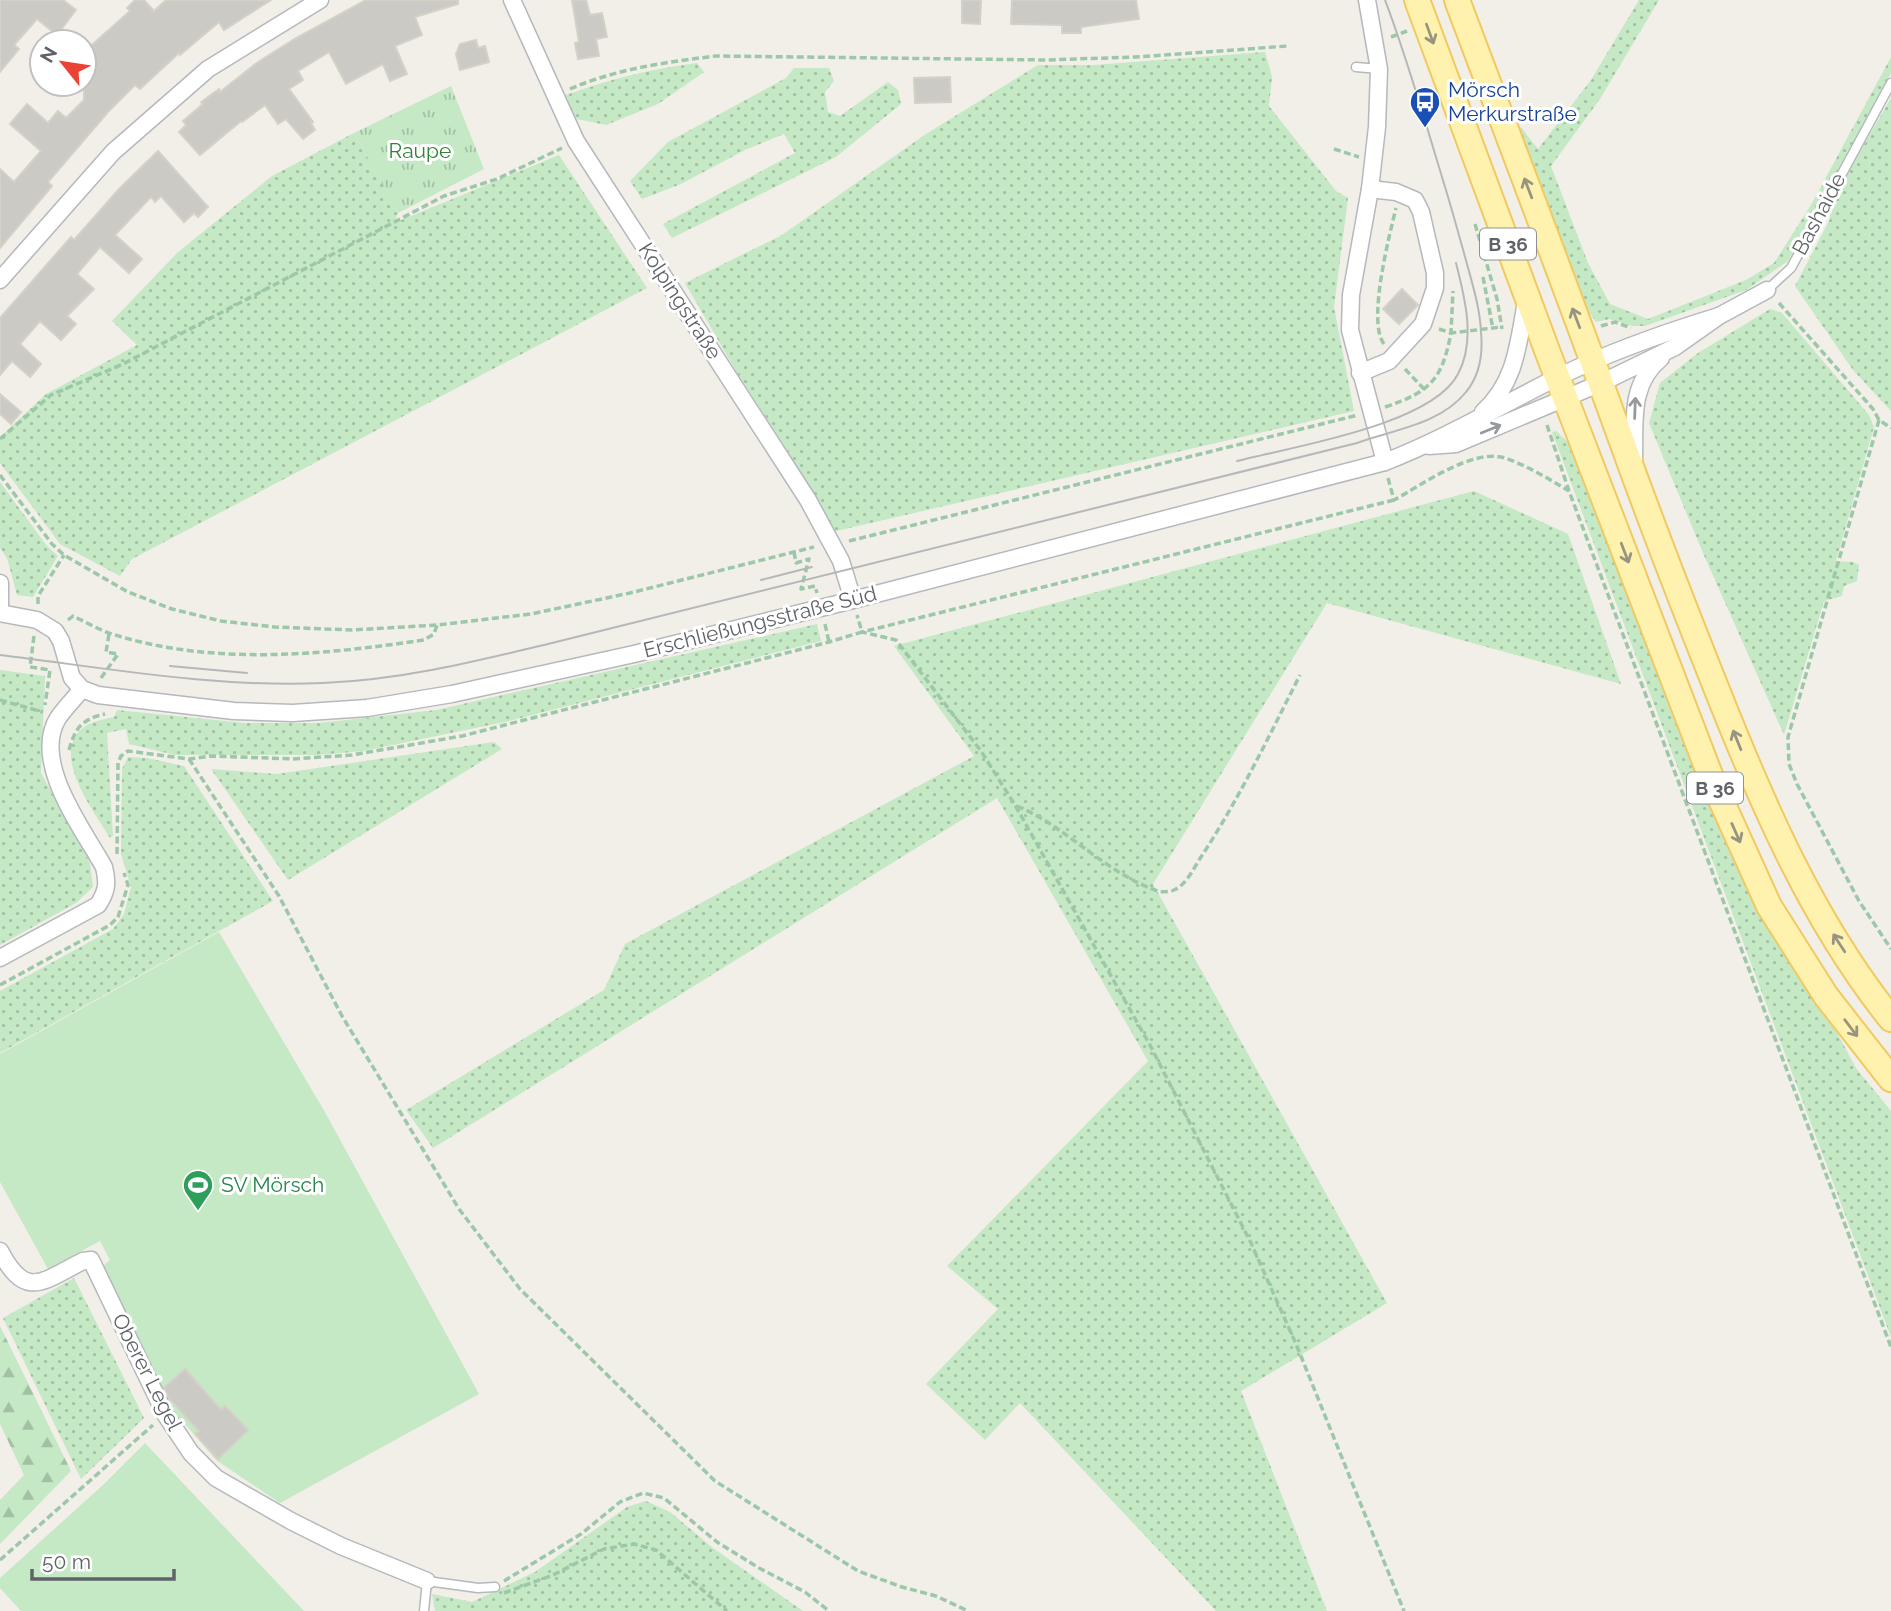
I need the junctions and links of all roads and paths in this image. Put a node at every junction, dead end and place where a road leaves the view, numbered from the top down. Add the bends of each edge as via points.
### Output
1 (320, 0) edge
2 (512, 0) edge
3 (1367, 0) edge
4 (1417, 0) edge
5 (1457, 0) edge
6 (1412, 29) dead end
7 (1376, 41) junction
8 (1288, 46) dead end
9 (1356, 68) dead end
10 (1379, 69) junction
11 (1891, 83) edge
12 (554, 96) junction
13 (576, 141) junction
14 (1334, 149) dead end
15 (1373, 162) junction
16 (1370, 189) junction
17 (1415, 200) junction
18 (1483, 277) dead end
19 (0, 280) edge
20 (1767, 290) junction
21 (1528, 296) junction
22 (1718, 316) junction
23 (1501, 327) dead end
24 (1493, 328) junction
25 (1675, 347) junction
26 (1394, 357) junction
27 (1596, 372) junction
28 (1360, 373) junction
29 (1562, 388) junction
30 (1425, 390) junction
31 (1541, 409) junction
32 (1371, 411) junction
33 (1476, 418) junction
34 (1879, 420) junction
35 (1891, 428) edge
36 (0, 439) edge
37 (1426, 446) junction
38 (1384, 462) junction
39 (0, 475) edge
40 (1634, 476) junction
41 (1569, 491) junction
42 (1394, 500) junction
43 (831, 542) junction
44 (64, 555) junction
45 (0, 583) edge
46 (38, 596) dead end
47 (853, 600) junction
48 (0, 606) edge
49 (0, 613) edge
50 (37, 620) junction
51 (438, 625) junction
52 (55, 631) junction
53 (862, 632) junction
54 (109, 634) junction
55 (28, 640) dead end
56 (34, 641) junction
57 (1300, 675) dead end
58 (82, 689) junction
59 (112, 698) junction
60 (0, 700) edge
61 (51, 715) junction
62 (189, 759) junction
63 (1015, 805) junction
64 (104, 867) junction
65 (1891, 948) edge
66 (0, 958) edge
67 (1891, 1019) edge
68 (1891, 1079) edge
69 (0, 1251) edge
70 (1891, 1348) edge
71 (165, 1414) junction
72 (0, 1560) edge
73 (427, 1581) junction
74 (495, 1587) junction
75 (424, 1611) edge
76 (727, 1611) edge
77 (829, 1611) edge
78 (968, 1611) edge
79 (1404, 1611) edge

1 - 19 street via 208,69 122,144
2 - 12 street, Kolpingstraße
3 - 7 street
4 -> 21 main road, B 36
27 -> 5 main road, B 36
6 - 7 path
7 - 10 street
8 - 12 path via 1046,60 716,56 605,76
9 - 10 lane
10 - 15 street
11 - 20 lane, Bashaide via 1790,268
12 - 13 street, Kolpingstraße
13 - 36 path via 497,179 444,196 123,363 51,395
13 - 43 street, Kolpingstraße
14 - 15 path
15 - 16 street
16 - 17 street
16 - 28 street via 1351,295 1350,330
17 - 26 street via 1435,288 1423,324
17 - 26 path via 1396,208 1378,294 1378,337
18 - 24 path
20 - 22 street, Bashaide
20 - 34 path
21 - 29 main road, B 36
21 - 33 street, Erschließungsstraße Süd via 1510,376 1492,404
22 - 25 street, Bashaide
22 - 27 street, Bashaide via 1643,340
23 - 24 path
24 - 30 path via 1451,333 1443,365
25 - 27 street, Bashaide
40 -> 25 street, Bashaide via 1636,396 1652,365
26 - 28 street
26 - 30 path
27 - 29 street, Erschließungsstraße Süd
27 - 29 street, Erschließungsstraße Süd
27 - 40 main road, B 36
28 - 32 street
29 - 31 street, Erschließungsstraße Süd
29 - 33 street, Erschließungsstraße Süd
29 -> 68 main road, B 36 via 1712,780 1769,906 1826,996
30 - 32 path
37 -> 31 street, Erschließungsstraße Süd via 1456,444
31 - 41 path
32 - 38 street
32 - 43 path via 852,541
33 - 37 street, Erschließungsstraße Süd
34 - 35 path
34 - 65 path via 1788,737 1789,764 1797,784 1859,901
37 - 38 street, Erschließungsstraße Süd
38 - 42 path
38 - 47 street, Erschließungsstraße Süd
39 - 44 path
67 -> 40 main road, B 36 via 1793,867 1741,751
41 - 42 path via 1496,456 1435,474
41 - 70 path
42 - 53 path
43 - 47 street, Kolpingstraße
43 - 51 path via 631,593 531,614
44 - 46 path
44 - 51 path via 128,592 221,621 352,630
45 - 48 street
47 - 59 street, Erschließungsstraße Süd via 452,695 366,708 292,713
49 - 50 street
50 - 52 street
50 - 56 path
51 - 54 path via 424,640 294,653 176,650
52 - 54 path via 74,616
52 - 58 street via 72,678
53 - 62 path via 463,736 305,758
53 - 63 path via 896,640 981,751
54 - 59 path via 106,652 118,654 100,677 115,680
55 - 56 path
56 - 61 path via 27,667 51,670
57 - 63 path via 1227,817 1174,890 1161,892 1135,879 1038,815
58 - 59 street, Erschließungsstraße Süd
58 - 61 street
60 - 61 path
61 - 64 street via 55,779
62 - 64 path via 137,751 121,756 117,857
62 - 78 path via 279,896 342,1016 459,1209 520,1289 715,1481 858,1571
63 - 79 path via 1151,1047 1251,1243
64 - 66 street via 108,883 98,905
69 - 71 street, Oberer Legel via 20,1280 39,1283 91,1260
71 - 72 path
71 - 73 street, Oberer Legel via 191,1453 216,1478 341,1546
73 - 74 lane
73 - 75 lane
74 - 76 path via 506,1594 604,1549 634,1544 656,1550
74 - 77 path via 581,1534 620,1502 643,1493 664,1498 717,1542 805,1592

